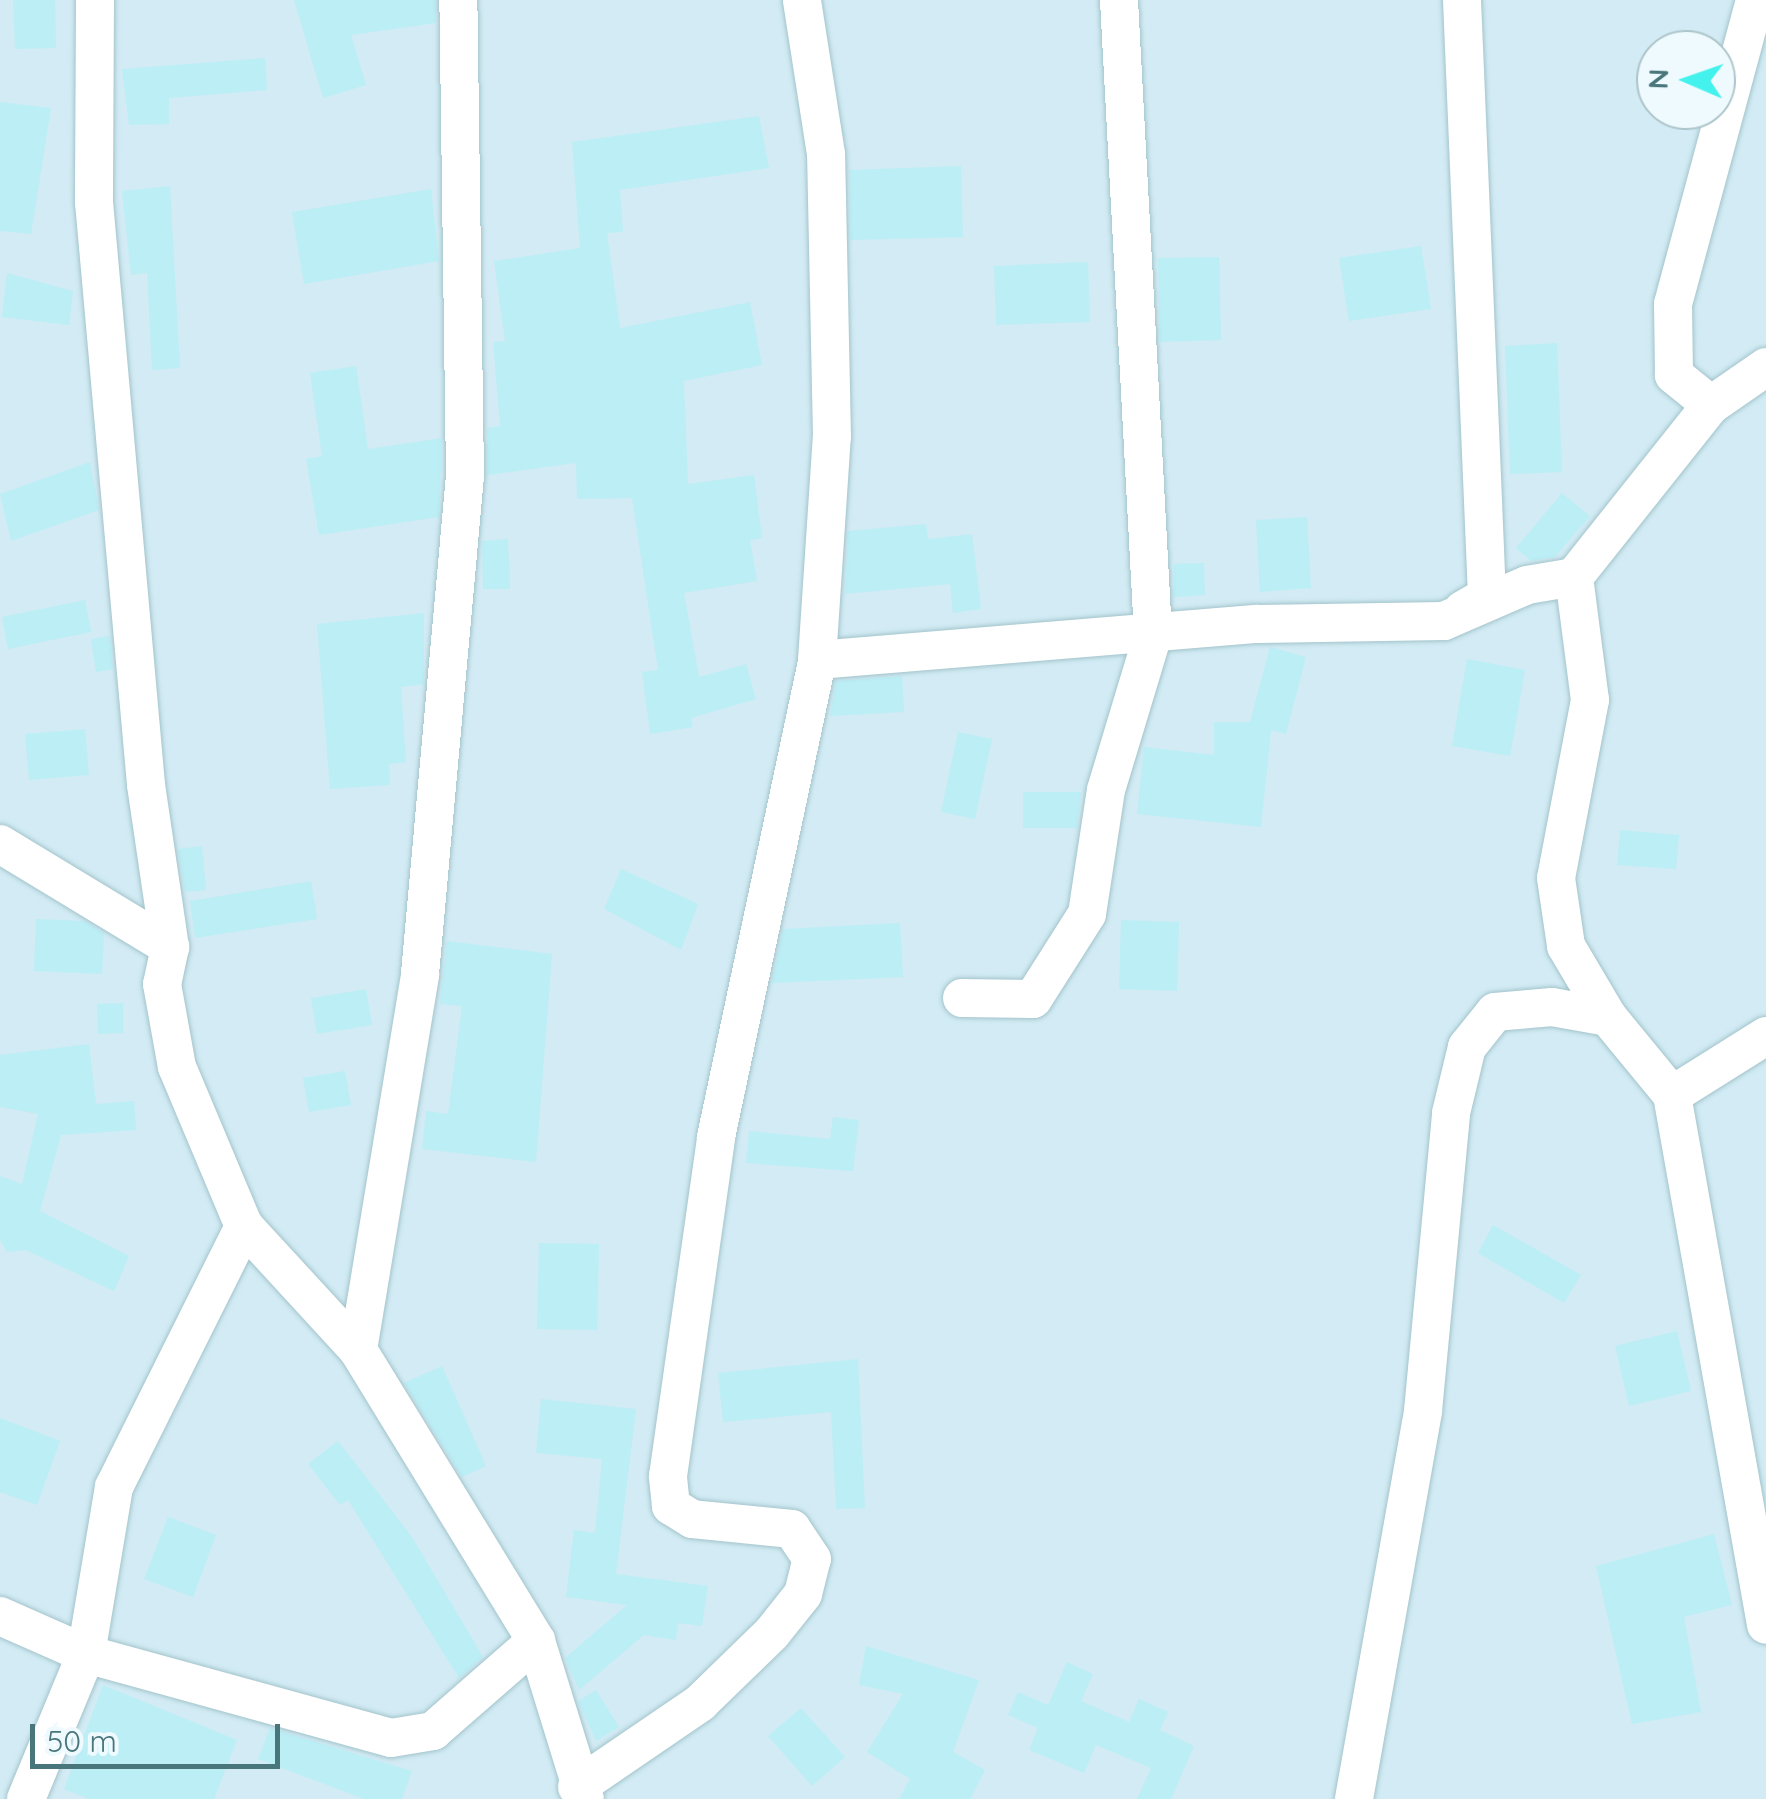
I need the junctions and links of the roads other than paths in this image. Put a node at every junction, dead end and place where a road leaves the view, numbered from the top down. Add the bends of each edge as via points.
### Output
1 (95, 0) edge
2 (458, 0) edge
3 (802, 0) edge
4 (1120, 0) edge
5 (1462, 0) edge
6 (1755, 0) edge
7 (1766, 367) edge
8 (1711, 404) junction
9 (1574, 577) junction
10 (1444, 621) junction
11 (1153, 634) junction
12 (817, 660) junction
13 (7, 866) edge
14 (170, 946) junction
15 (962, 998) dead end
16 (1608, 1017) junction
17 (1766, 1036) edge
18 (1672, 1095) junction
19 (244, 1226) junction
20 (358, 1350) junction
21 (0, 1616) edge
22 (1766, 1626) edge
23 (536, 1641) junction
24 (86, 1654) junction
25 (581, 1793) edge
26 (26, 1799) edge
27 (1354, 1799) edge

1 - 14 street via 94,202 146,785
2 - 20 street via 461,533 420,974
3 - 12 street via 826,173 832,438
4 - 11 street
5 - 10 street via 1487,596
6 - 8 street via 1673,304 1674,375
7 - 8 street
8 - 9 street
9 - 10 street via 1527,586
9 - 16 street via 1590,700 1556,878 1566,946
10 - 11 street
11 - 12 street
11 - 15 street via 1106,790 1087,914 1033,999
12 - 25 street via 716,1138 668,1476 670,1506 692,1519 792,1529 812,1559 803,1594 760,1645 700,1703
13 - 14 street via 65,876
14 - 19 street via 162,984 178,1067
16 - 18 street
16 - 27 street via 1552,1007 1495,1012 1467,1047 1451,1114 1423,1410
17 - 18 street
18 - 22 street
19 - 20 street
19 - 24 street via 114,1488
20 - 23 street
21 - 24 street
23 - 24 street via 432,1731 392,1738
23 - 25 street
24 - 26 street

